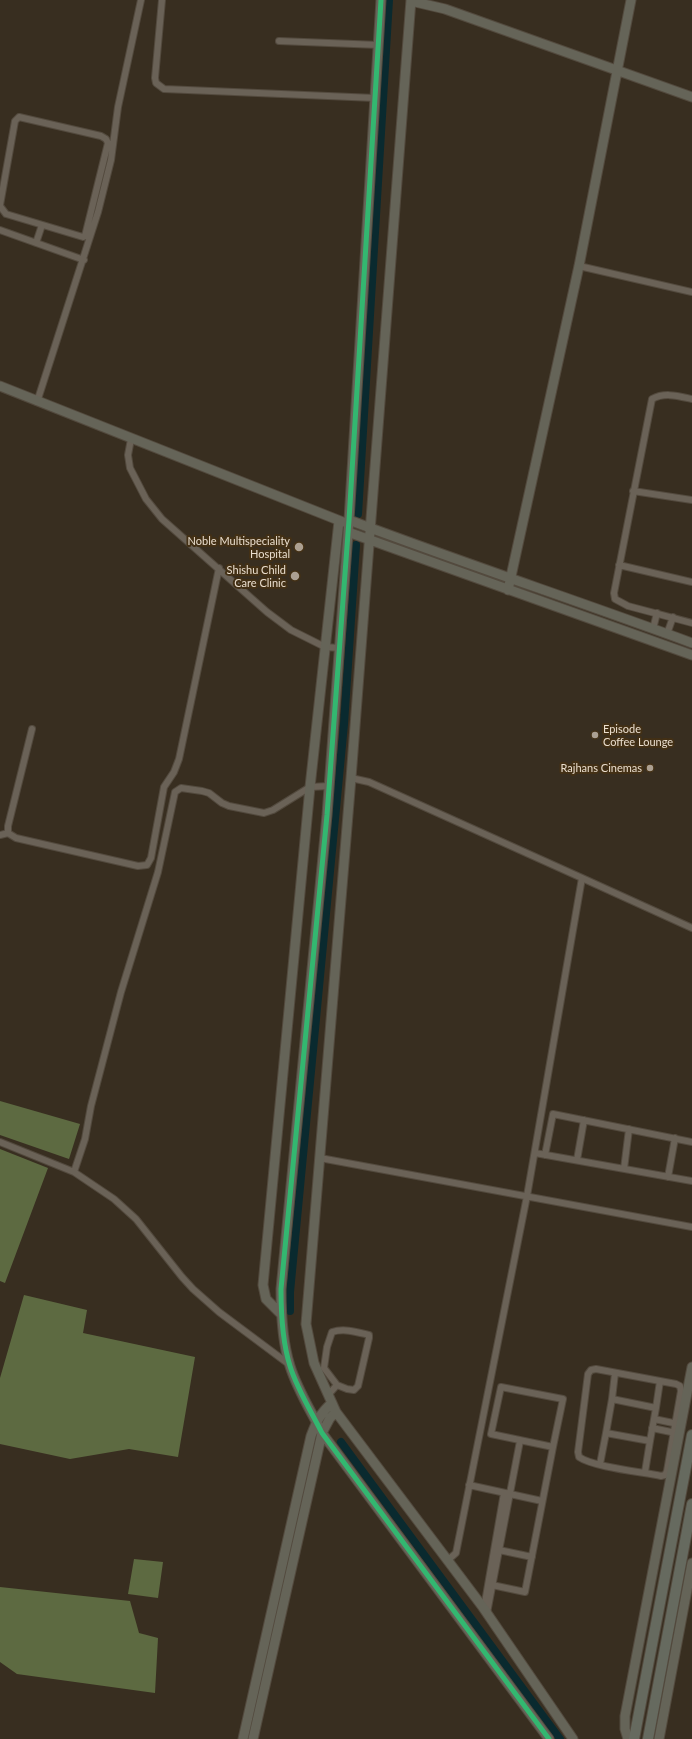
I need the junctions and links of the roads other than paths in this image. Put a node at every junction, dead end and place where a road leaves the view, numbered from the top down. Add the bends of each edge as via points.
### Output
1 (141, 0) edge
2 (162, 0) edge
3 (381, 0) edge
4 (411, 0) edge
5 (631, 0) edge
6 (279, 41) dead end
7 (379, 45) junction
8 (618, 70) junction
9 (692, 97) edge
10 (375, 98) junction
11 (95, 195) junction
12 (102, 197) junction
13 (93, 202) junction
14 (100, 204) junction
15 (0, 205) edge
16 (42, 225) junction
17 (0, 230) edge
18 (36, 243) junction
19 (84, 260) junction
20 (579, 266) junction
21 (692, 292) edge
22 (0, 386) edge
23 (692, 399) edge
24 (37, 402) junction
25 (131, 439) junction
26 (633, 491) junction
27 (692, 500) edge
28 (339, 521) junction
29 (348, 526) junction
30 (370, 528) junction
31 (369, 539) junction
32 (619, 565) junction
33 (219, 568) junction
34 (511, 578) junction
35 (692, 582) edge
36 (508, 590) junction
37 (657, 613) junction
38 (673, 617) junction
39 (692, 622) edge
40 (653, 629) junction
41 (667, 634) junction
42 (692, 643) edge
43 (325, 647) junction
44 (340, 648) junction
45 (692, 655) edge
46 (32, 729) dead end
47 (351, 778) junction
48 (329, 786) junction
49 (310, 787) junction
50 (8, 833) junction
51 (0, 835) edge
52 (582, 878) junction
53 (692, 928) edge
54 (584, 1120) junction
55 (629, 1129) junction
56 (675, 1138) junction
57 (0, 1142) edge
58 (692, 1142) edge
59 (535, 1153) junction
60 (545, 1155) junction
61 (320, 1158) junction
62 (577, 1160) junction
63 (624, 1169) junction
64 (74, 1172) junction
65 (668, 1177) junction
66 (692, 1181) edge
67 (528, 1196) junction
68 (692, 1227) edge
69 (281, 1314) junction
70 (290, 1365) junction
71 (692, 1367) edge
72 (615, 1373) junction
73 (660, 1381) junction
74 (337, 1385) junction
75 (328, 1395) junction
76 (612, 1399) junction
77 (332, 1404) junction
78 (656, 1408) junction
79 (336, 1412) junction
80 (654, 1419) junction
81 (316, 1422) junction
82 (652, 1428) junction
83 (677, 1429) junction
84 (322, 1433) junction
85 (606, 1433) junction
86 (692, 1435) edge
87 (520, 1441) junction
88 (650, 1441) junction
89 (552, 1447) junction
90 (600, 1464) junction
91 (645, 1472) junction
92 (469, 1485) junction
93 (507, 1494) junction
94 (542, 1501) junction
95 (692, 1504) edge
96 (498, 1550) junction
97 (532, 1557) junction
98 (448, 1560) junction
99 (692, 1563) edge
100 (664, 1582) junction
101 (676, 1586) junction
102 (490, 1588) junction
103 (690, 1591) edge
104 (485, 1611) junction
105 (243, 1739) edge
106 (253, 1739) edge
107 (549, 1739) edge
108 (573, 1739) edge
109 (628, 1739) edge
110 (634, 1739) edge
111 (648, 1739) edge
112 (659, 1739) edge

1 - 12 street
2 - 10 street via 155,78 164,89
3 - 7 street
4 - 8 street via 446,9
4 - 30 street
5 - 8 street
6 - 7 street
7 - 10 street
8 - 9 street
8 - 20 street
10 - 29 street
11 - 12 street
11 - 13 street
11 - 15 street via 108,143 106,139 19,117 15,122
12 - 14 street
13 - 14 street
13 - 16 street via 83,237
14 - 19 street
15 - 16 street via 6,214
16 - 18 street
17 - 18 street
18 - 19 street
19 - 24 street
20 - 21 street
20 - 34 street
22 - 24 street
23 - 26 street via 665,394 652,399
24 - 25 street
25 - 28 street
25 - 33 street via 128,455 130,468 150,506
26 - 27 street
26 - 32 street
28 - 29 street
28 - 43 street
29 - 30 street
29 - 31 street
29 - 44 street
30 - 31 street
30 - 34 street
31 - 36 street
31 - 47 street
32 - 35 street
32 - 37 street via 615,599 628,606
33 - 43 street via 267,612 298,634
33 - 50 street via 179,760 164,787 147,865 138,866 16,838
34 - 36 street
34 - 40 street
36 - 45 street
37 - 38 street
37 - 40 street
38 - 39 street
38 - 41 street
40 - 41 street
41 - 42 street
43 - 44 street
43 - 49 street
44 - 48 street
46 - 50 street
47 - 52 street via 369,782
47 - 61 street
48 - 49 street
48 - 69 street
49 - 64 street via 264,813 230,806 202,791 184,788 175,792 158,872 121,992 91,1106 85,1139
49 - 69 street via 263,1285 266,1299
50 - 51 street
52 - 53 street
52 - 59 street
54 - 55 street
54 - 60 street via 554,1114
54 - 62 street
55 - 56 street
55 - 63 street
56 - 58 street
56 - 65 street
57 - 64 street
59 - 60 street
59 - 67 street
60 - 62 street
61 - 67 street
61 - 75 street via 306,1324 314,1363
62 - 63 street
63 - 65 street
64 - 70 street via 114,1199 128,1212 182,1277 208,1302
65 - 66 street
67 - 68 street
67 - 92 street
69 - 70 street
70 - 81 street via 301,1394
71 - 83 street
72 - 73 street
72 - 76 street
72 - 90 street via 596,1369 588,1374 578,1452 584,1461
73 - 78 street
73 - 83 street via 680,1386
74 - 74 street via 354,1390 358,1386 368,1335 352,1331 332,1332 324,1368
74 - 75 street
75 - 77 street
76 - 78 street
76 - 85 street
77 - 79 street
77 - 81 street via 322,1411
78 - 80 street
79 - 84 street
79 - 98 street
80 - 82 street
80 - 83 street
81 - 84 street
81 - 105 street
82 - 83 street
82 - 88 street
83 - 91 street via 668,1471 661,1476
83 - 109 street via 625,1716
84 - 106 street
84 - 107 street
85 - 88 street
85 - 90 street
86 - 100 main road
87 - 89 street
87 - 89 street via 491,1434 501,1387 563,1399
87 - 93 street
88 - 91 street
89 - 94 street
90 - 91 street
92 - 93 street
92 - 98 street via 456,1553
93 - 94 street
93 - 96 street
93 - 102 street
94 - 97 street
95 - 101 main road
96 - 97 street
96 - 102 street
97 - 102 street via 525,1592
98 - 104 street
99 - 103 street
100 - 101 street
100 - 110 main road
101 - 103 street
101 - 111 main road
102 - 104 street
103 - 112 street
104 - 108 street

